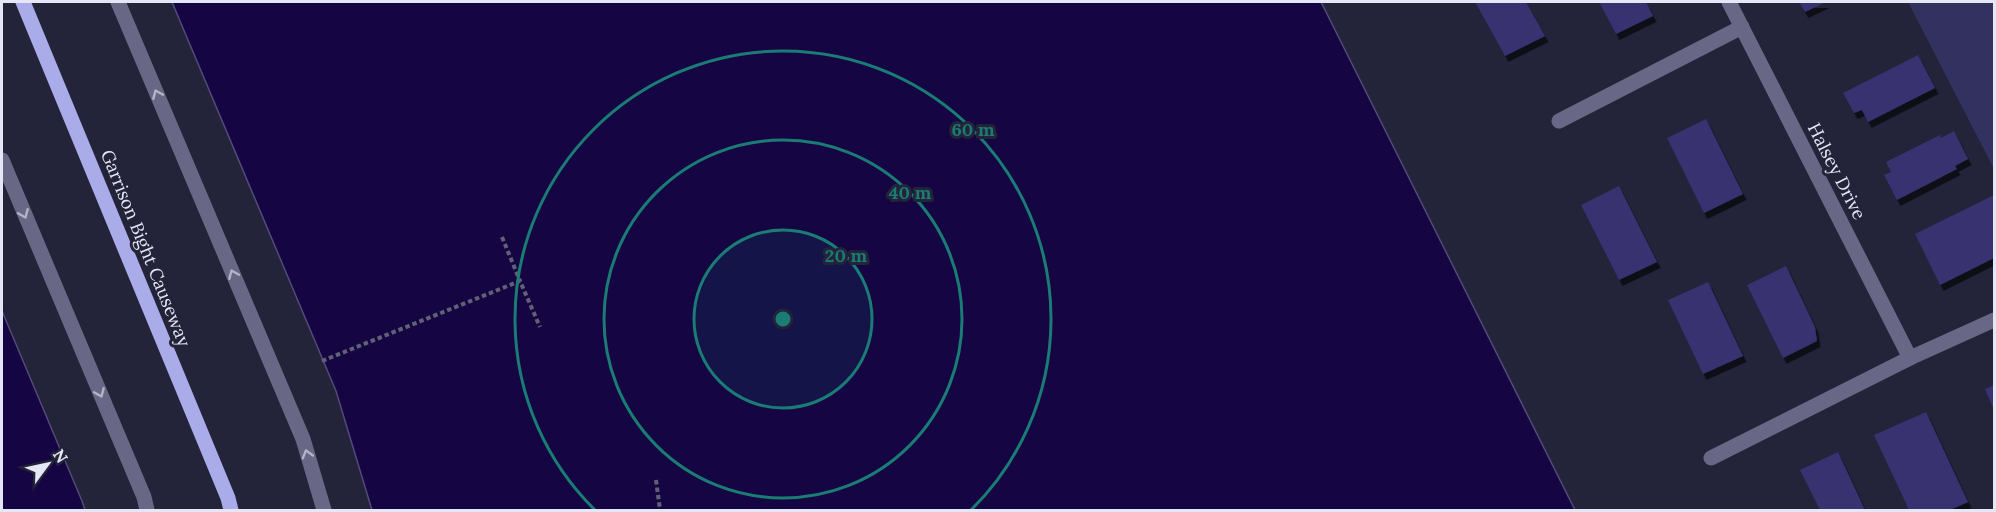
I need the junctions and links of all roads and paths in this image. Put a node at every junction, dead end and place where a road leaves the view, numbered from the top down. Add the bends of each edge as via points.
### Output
1 (23, 2) edge
2 (118, 2) edge
3 (1729, 2) edge
4 (1742, 27) junction
5 (1559, 121) dead end
6 (2, 160) edge
7 (502, 237) dead end
8 (520, 281) junction
9 (1995, 320) edge
10 (540, 327) dead end
11 (1910, 358) junction
12 (322, 361) dead end
13 (1711, 458) dead end
14 (656, 480) dead end
15 (147, 510) edge
16 (231, 510) edge
17 (324, 510) edge
18 (660, 510) edge

1 - 16 main road, Garrison Bight Causeway
17 -> 2 street via 303,440
3 - 4 street, Halsey Drive
4 - 5 street
4 - 11 street, Halsey Drive
6 -> 15 street
7 - 8 path
8 - 10 path
8 - 12 path
9 - 11 street
11 - 13 street
14 - 18 path

